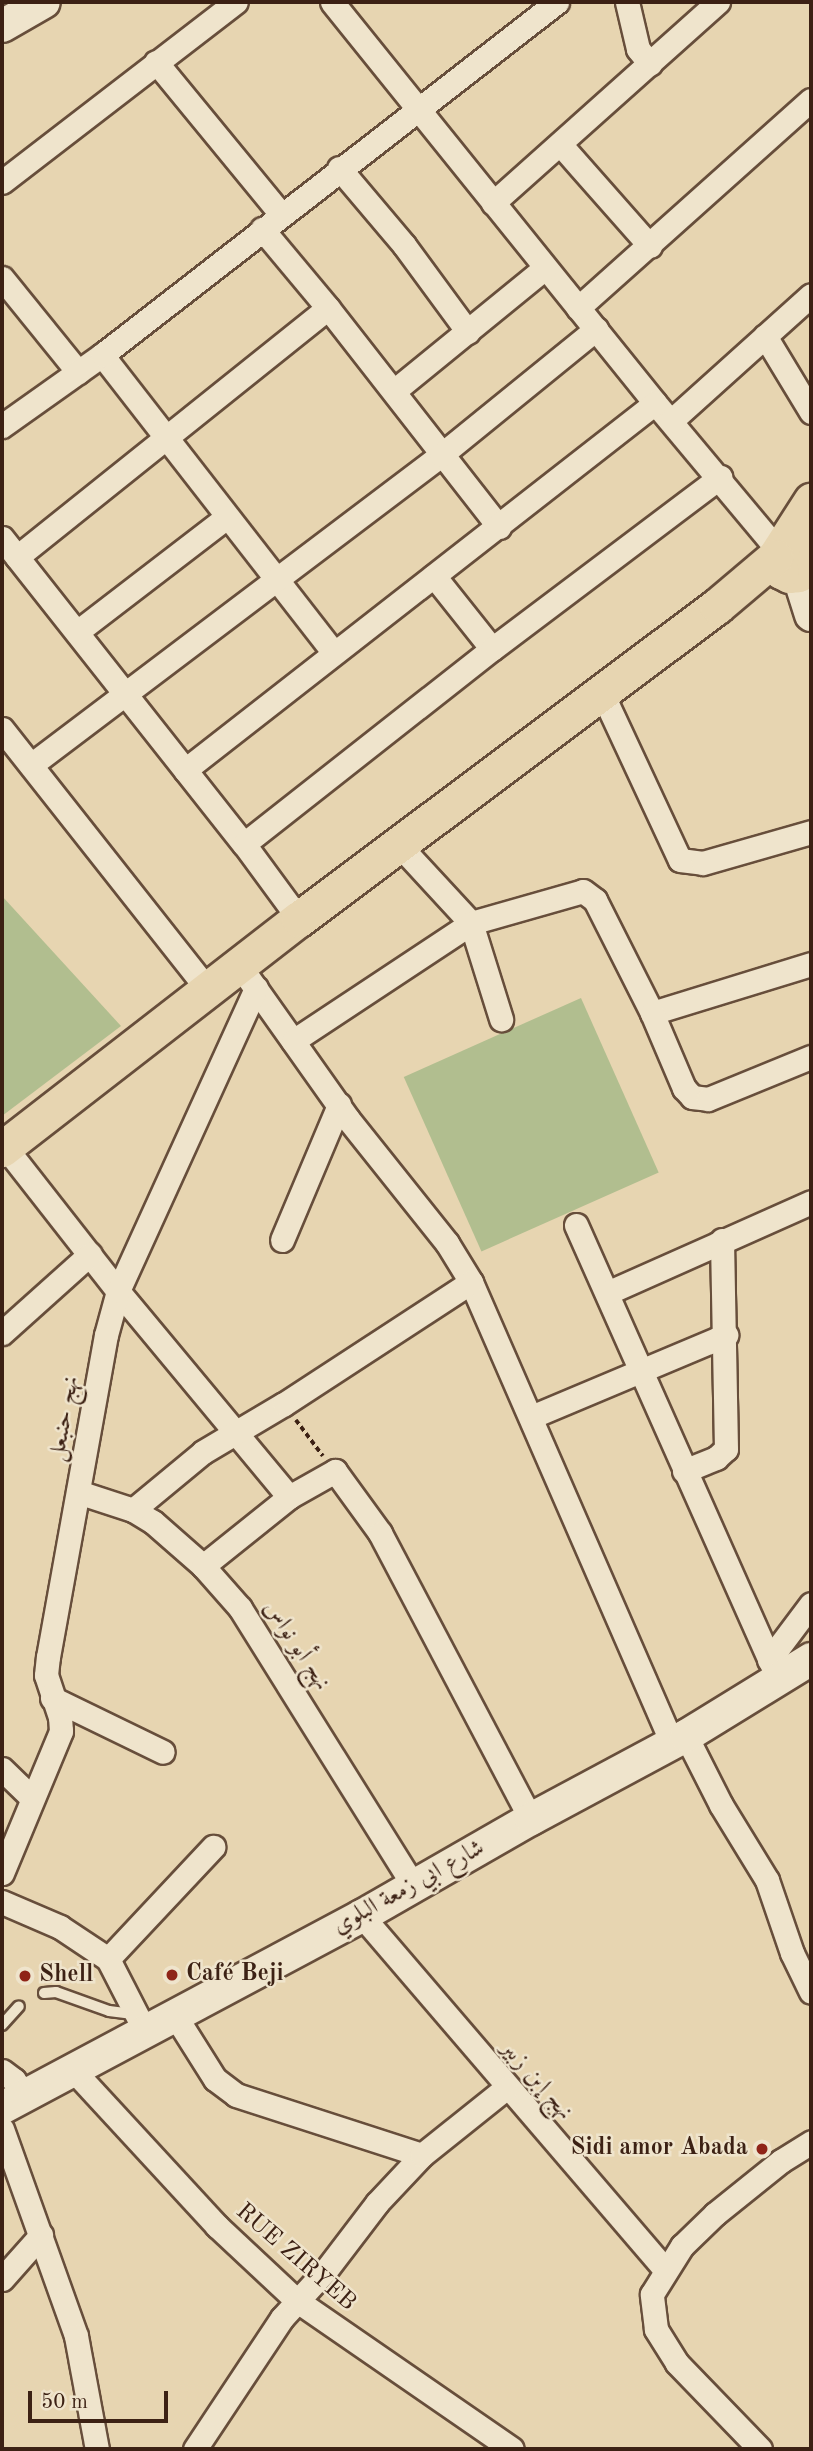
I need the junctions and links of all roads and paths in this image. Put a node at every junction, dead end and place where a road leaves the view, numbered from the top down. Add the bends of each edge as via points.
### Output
1 (44, 2) edge
2 (236, 2) edge
3 (332, 2) edge
4 (557, 2) edge
5 (627, 2) edge
6 (718, 2) edge
7 (2, 26) edge
8 (156, 62) junction
9 (650, 64) junction
10 (811, 100) edge
11 (418, 110) junction
12 (560, 144) junction
13 (339, 168) junction
14 (2, 182) edge
15 (493, 203) junction
16 (281, 214) junction
17 (262, 229) junction
18 (650, 246) junction
19 (545, 268) junction
20 (2, 278) edge
21 (811, 295) edge
22 (328, 308) junction
23 (578, 308) junction
24 (596, 329) junction
25 (468, 332) junction
26 (765, 337) junction
27 (102, 355) junction
28 (78, 372) junction
29 (394, 390) junction
30 (655, 403) junction
31 (811, 412) edge
32 (671, 421) junction
33 (2, 426) edge
34 (167, 435) junction
35 (441, 455) junction
36 (720, 477) junction
37 (811, 502) edge
38 (228, 517) junction
39 (499, 527) junction
40 (2, 538) edge
41 (17, 557) junction
42 (792, 559) edge
43 (434, 576) junction
44 (276, 580) junction
45 (811, 615) edge
46 (77, 632) junction
47 (492, 649) junction
48 (332, 652) junction
49 (602, 693) junction
50 (125, 696) junction
51 (4, 736) edge
52 (31, 765) junction
53 (185, 770) junction
54 (811, 832) edge
55 (244, 844) junction
56 (399, 845) junction
57 (299, 919) junction
58 (471, 923) junction
59 (811, 964) edge
60 (247, 976) junction
61 (207, 989) junction
62 (652, 1013) junction
63 (501, 1019) dead end
64 (293, 1041) junction
65 (811, 1057) edge
66 (339, 1105) junction
67 (3, 1148) edge
68 (811, 1202) edge
69 (576, 1226) dead end
70 (282, 1240) dead end
71 (722, 1240) junction
72 (90, 1254) junction
73 (471, 1282) junction
74 (118, 1291) junction
75 (607, 1293) junction
76 (2, 1333) edge
77 (726, 1335) junction
78 (642, 1373) junction
79 (284, 1404) junction
80 (531, 1417) junction
81 (236, 1434) junction
82 (335, 1471) junction
83 (684, 1471) junction
84 (78, 1492) junction
85 (289, 1497) junction
86 (133, 1510) junction
87 (203, 1566) junction
88 (811, 1604) edge
89 (811, 1659) edge
90 (774, 1669) junction
91 (52, 1698) junction
92 (679, 1740) junction
93 (163, 1752) dead end
94 (2, 1769) edge
95 (32, 1798) junction
96 (531, 1819) junction
97 (213, 1847) dead end
98 (2, 1873) edge
99 (414, 1886) junction
100 (2, 1902) edge
101 (362, 1916) junction
102 (108, 1959) junction
103 (811, 1992) edge
104 (44, 1993) dead end
105 (19, 2006) dead end
106 (174, 2014) junction
107 (140, 2022) junction
108 (2, 2025) edge
109 (2, 2071) edge
110 (74, 2071) junction
111 (506, 2088) junction
112 (14, 2102) edge
113 (2, 2129) edge
114 (811, 2142) edge
115 (422, 2155) junction
116 (41, 2235) junction
117 (665, 2270) junction
118 (2, 2279) edge
119 (296, 2300) junction
120 (97, 2449) edge
121 (195, 2449) edge
122 (512, 2449) edge
123 (760, 2449) edge

1 - 7 main road
2 - 8 street
3 - 11 street
4 - 11 street
5 - 9 street via 638,50
6 - 9 street
8 - 14 street
8 - 16 street
9 - 12 street
10 - 18 street
11 - 13 street
11 - 15 street
12 - 15 street
12 - 18 street
13 - 16 street
13 - 25 street
15 - 19 street
16 - 17 street
17 - 22 street
17 - 27 street
18 - 23 street
19 - 23 street
19 - 25 street
20 - 28 street
21 - 26 street
22 - 29 street
22 - 34 street
23 - 24 street
24 - 30 street
24 - 35 street
25 - 29 street
26 - 31 street
26 - 32 street
27 - 28 street
27 - 34 street
28 - 33 street
29 - 35 street
30 - 32 street
30 - 39 street
32 - 36 street
34 - 38 street
34 - 41 street
35 - 39 street
35 - 44 street
36 - 42 street
36 - 47 street
37 - 42 main road
38 - 44 street
38 - 46 street
39 - 43 street
40 - 41 street
41 - 46 street
42 - 45 main road
42 - 49 main road via 717,606
43 - 47 street
43 - 48 street
44 - 48 street
44 - 50 street
46 - 50 street
47 - 55 street
48 - 53 street
49 - 54 street via 680,860 703,863
49 - 56 main road
50 - 52 street
50 - 53 street
51 - 52 street
52 - 61 street
53 - 55 street
55 - 57 street
56 - 57 main road
56 - 58 street
57 - 60 main road
58 - 62 street via 570,892 588,892
58 - 63 street
58 - 64 street
59 - 62 street
60 - 61 main road
60 - 64 street
60 - 74 street, نهج حنبعل
61 - 67 main road
62 - 65 street via 684,1088 697,1099 708,1099
64 - 66 street
66 - 70 street
66 - 73 street via 447,1243
67 - 72 street
68 - 71 street
69 - 75 street
71 - 75 street
71 - 77 street
72 - 74 street
72 - 76 street
73 - 79 street
73 - 80 street
74 - 81 street
74 - 84 street, نهج حنبعل
75 - 78 street
77 - 78 street
77 - 83 street via 726,1449
78 - 80 street
78 - 83 street
79 - 81 street
79 - 82 path
80 - 92 street
81 - 85 street
81 - 86 street via 203,1452
82 - 85 street
82 - 96 street via 380,1533
83 - 90 street
84 - 86 street, نهج أبو نواس
84 - 91 street, نهج حنبعل via 47,1657
85 - 87 street
86 - 87 street, نهج أبو نواس
87 - 99 street, نهج أبو نواس via 266,1644
88 - 90 street
89 - 90 main road, شارع ابي زمعة البلوي
90 - 92 main road, شارع ابي زمعة البلوي
91 - 93 street
91 - 95 street, نهج حنبعل via 61,1731
92 - 96 main road, شارع ابي زمعة البلوي
92 - 103 street via 767,1880
94 - 95 street
95 - 98 street, نهج حنبعل
96 - 99 main road, شارع ابي زمعة البلوي
97 - 102 street
99 - 101 main road, شارع ابي زمعة البلوي
100 - 102 street via 60,1927
101 - 106 main road, شارع ابي زمعة البلوي
101 - 111 street, نهج إبن زبير
102 - 107 street
104 - 107 lane via 56,1992
105 - 108 lane
106 - 107 main road, شارع ابي زمعة البلوي
106 - 115 street via 215,2079 236,2095
107 - 110 main road, شارع ابي زمعة البلوي
109 - 112 street via 14,2080
110 - 112 main road, شارع ابي زمعة البلوي
110 - 119 street, RUE ZIRYEB via 180,2188
111 - 115 street
111 - 117 street, نهج إبن زبير
113 - 116 street
114 - 117 street via 715,2214
115 - 119 street
116 - 118 street
116 - 120 street via 76,2336
117 - 123 street via 652,2294 656,2329 677,2363
119 - 121 street
119 - 122 street, RUE ZIRYEB

